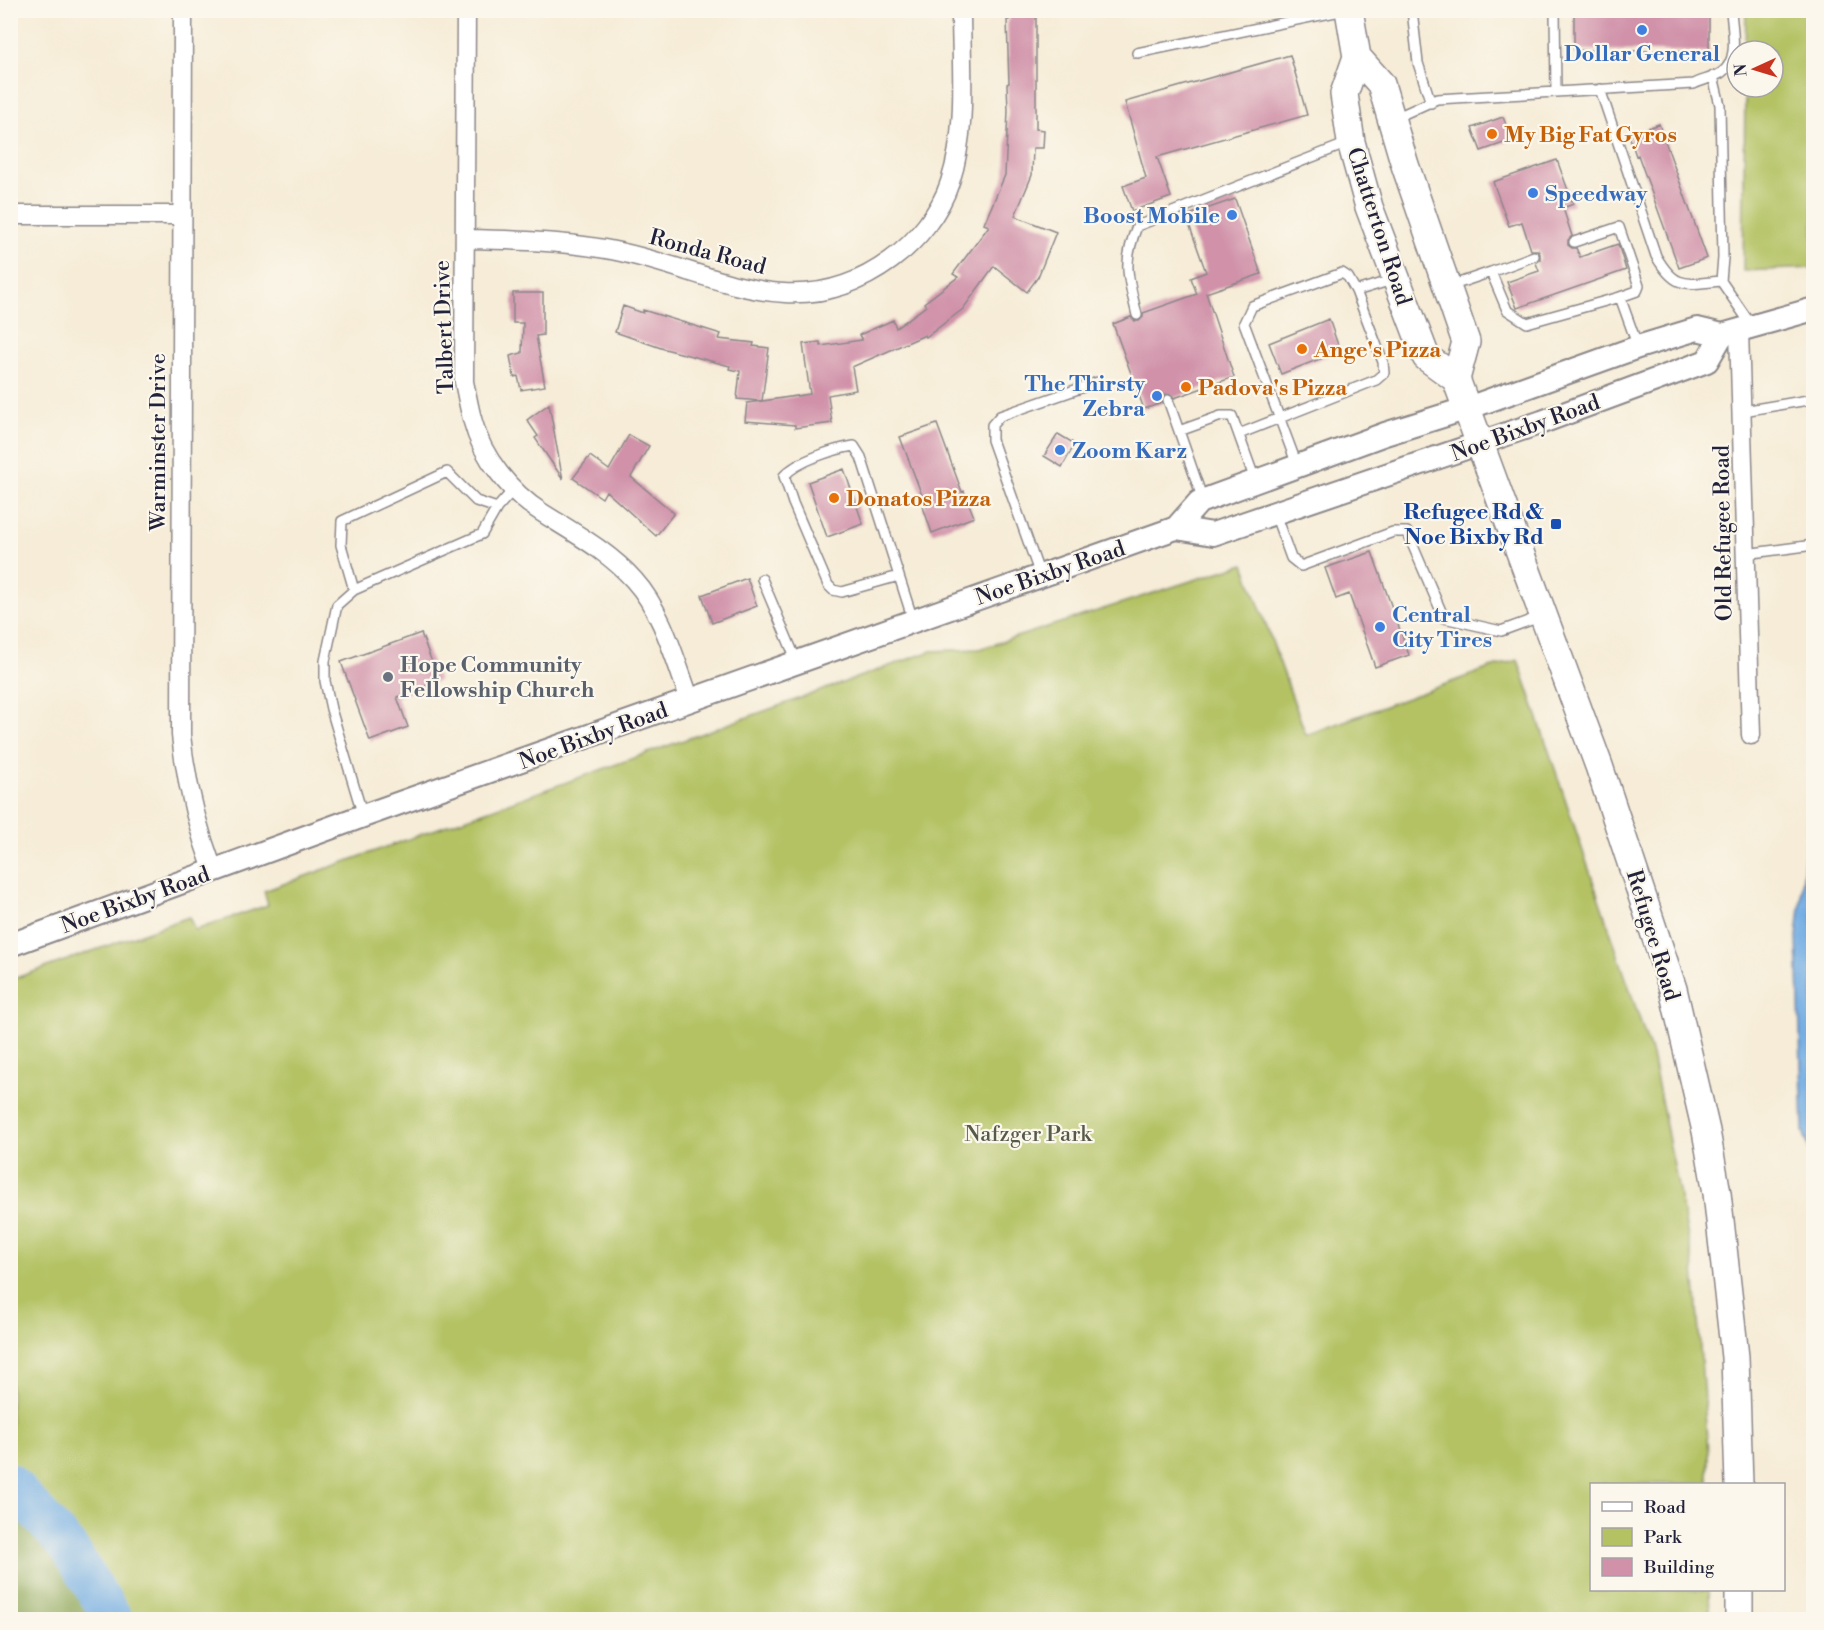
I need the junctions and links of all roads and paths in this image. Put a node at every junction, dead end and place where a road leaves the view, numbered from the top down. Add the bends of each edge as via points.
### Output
1 (183, 10) edge
2 (466, 10) edge
3 (961, 10) edge
4 (1347, 10) edge
5 (1412, 10) edge
6 (1555, 10) edge
7 (1731, 10) edge
8 (1137, 53) dead end
9 (1357, 57) junction
10 (1713, 76) junction
11 (1600, 89) junction
12 (1556, 92) junction
13 (1431, 103) junction
14 (1391, 120) junction
15 (1351, 142) junction
16 (10, 215) edge
17 (182, 215) junction
18 (465, 239) junction
19 (1574, 242) dead end
20 (1534, 256) dead end
21 (1491, 272) junction
22 (1395, 279) junction
23 (1721, 281) junction
24 (1447, 286) junction
25 (1356, 291) junction
26 (1620, 297) junction
27 (1814, 309) edge
28 (1137, 315) dead end
29 (1738, 330) junction
30 (1638, 347) junction
31 (1456, 379) junction
32 (1098, 382) dead end
33 (1814, 399) edge
34 (1168, 400) dead end
35 (1468, 408) junction
36 (1743, 411) junction
37 (1279, 418) junction
38 (1179, 431) junction
39 (1239, 434) junction
40 (1480, 443) junction
41 (1297, 465) junction
42 (1255, 480) junction
43 (514, 489) junction
44 (1203, 500) junction
45 (497, 508) junction
46 (1275, 513) junction
47 (1176, 528) junction
48 (1814, 544) edge
49 (1746, 554) junction
50 (1040, 575) junction
51 (898, 576) junction
52 (762, 579) dead end
53 (354, 590) junction
54 (1545, 615) junction
55 (913, 620) junction
56 (797, 662) junction
57 (690, 700) junction
58 (1751, 735) dead end
59 (363, 816) junction
60 (213, 870) junction
61 (10, 945) edge
62 (1739, 1483) edge
63 (1739, 1591) edge
64 (1739, 1620) edge

1 - 17 street, Warminster Drive
2 - 18 street, Talbert Drive
3 - 18 street, Ronda Road via 961,128 950,183 922,232 871,274 840,287 808,294 781,294 606,249 551,242
4 - 8 lane
4 - 9 main road, Chatterton Road
5 - 13 lane via 1418,63
6 - 12 lane
7 - 10 lane via 1730,64
9 - 14 main road, Chatterton Road via 1382,84
9 - 15 main road, Chatterton Road via 1344,94
10 - 11 lane via 1694,84
10 - 23 lane via 1720,105
11 - 12 lane
11 - 23 lane via 1656,256 1665,272 1675,281 1690,284
12 - 13 lane via 1437,99
13 - 14 lane
14 - 24 main road, Chatterton Road
15 - 22 main road, Chatterton Road
15 - 28 lane via 1137,226 1128,248 1126,269
16 - 17 street
17 - 60 street, Warminster Drive via 181,735 193,811
18 - 43 street, Talbert Drive via 464,382 473,424 484,449
19 - 26 lane via 1619,227 1639,286 1637,291
20 - 21 lane
21 - 24 lane
21 - 26 lane via 1507,310 1527,323
22 - 25 lane
22 - 31 main road, Chatterton Road via 1426,357
23 - 29 lane
24 - 31 main road, Chatterton Road via 1466,342
25 - 37 lane via 1384,373 1376,380
25 - 37 lane via 1342,273 1252,306 1244,323
26 - 30 lane
27 - 29 street, Noe Bixby Road
29 - 30 street, Noe Bixby Road via 1697,329
29 - 36 street, Old Refugee Road
29 - 40 street, Noe Bixby Road via 1707,360
30 - 35 street, Noe Bixby Road
31 - 35 main road
32 - 50 lane via 1000,416 992,425 992,440
33 - 36 lane
34 - 38 lane
35 - 40 main road, Refugee Road
35 - 41 street, Noe Bixby Road
36 - 49 street, Old Refugee Road
37 - 39 lane
37 - 41 lane
38 - 39 lane via 1232,416
38 - 44 lane
39 - 42 lane
40 - 46 street, Noe Bixby Road
40 - 54 main road, Refugee Road
41 - 42 street, Noe Bixby Road
42 - 44 street, Noe Bixby Road
43 - 45 lane
43 - 57 street, Talbert Drive via 538,511 607,554 635,581 656,612
44 - 47 street, Noe Bixby Road
45 - 53 lane via 482,534
45 - 53 lane via 476,501 447,472 342,521 341,545
46 - 47 street, Noe Bixby Road via 1213,534
46 - 54 lane via 1291,558 1301,566 1393,532 1407,532 1444,618 1501,631
47 - 50 street, Noe Bixby Road
48 - 49 lane
49 - 58 street, Old Refugee Road
50 - 55 street, Noe Bixby Road
51 - 51 lane via 861,457 854,446 791,468 784,476 828,585 842,592
51 - 55 lane
52 - 56 lane
53 - 59 lane via 338,605 325,661 325,681
54 - 62 main road, Refugee Road via 1660,947 1706,1131 1717,1193 1735,1357
55 - 56 street, Noe Bixby Road
56 - 57 street, Noe Bixby Road
57 - 59 street, Noe Bixby Road
59 - 60 street, Noe Bixby Road
60 - 61 street, Noe Bixby Road
63 - 64 main road

